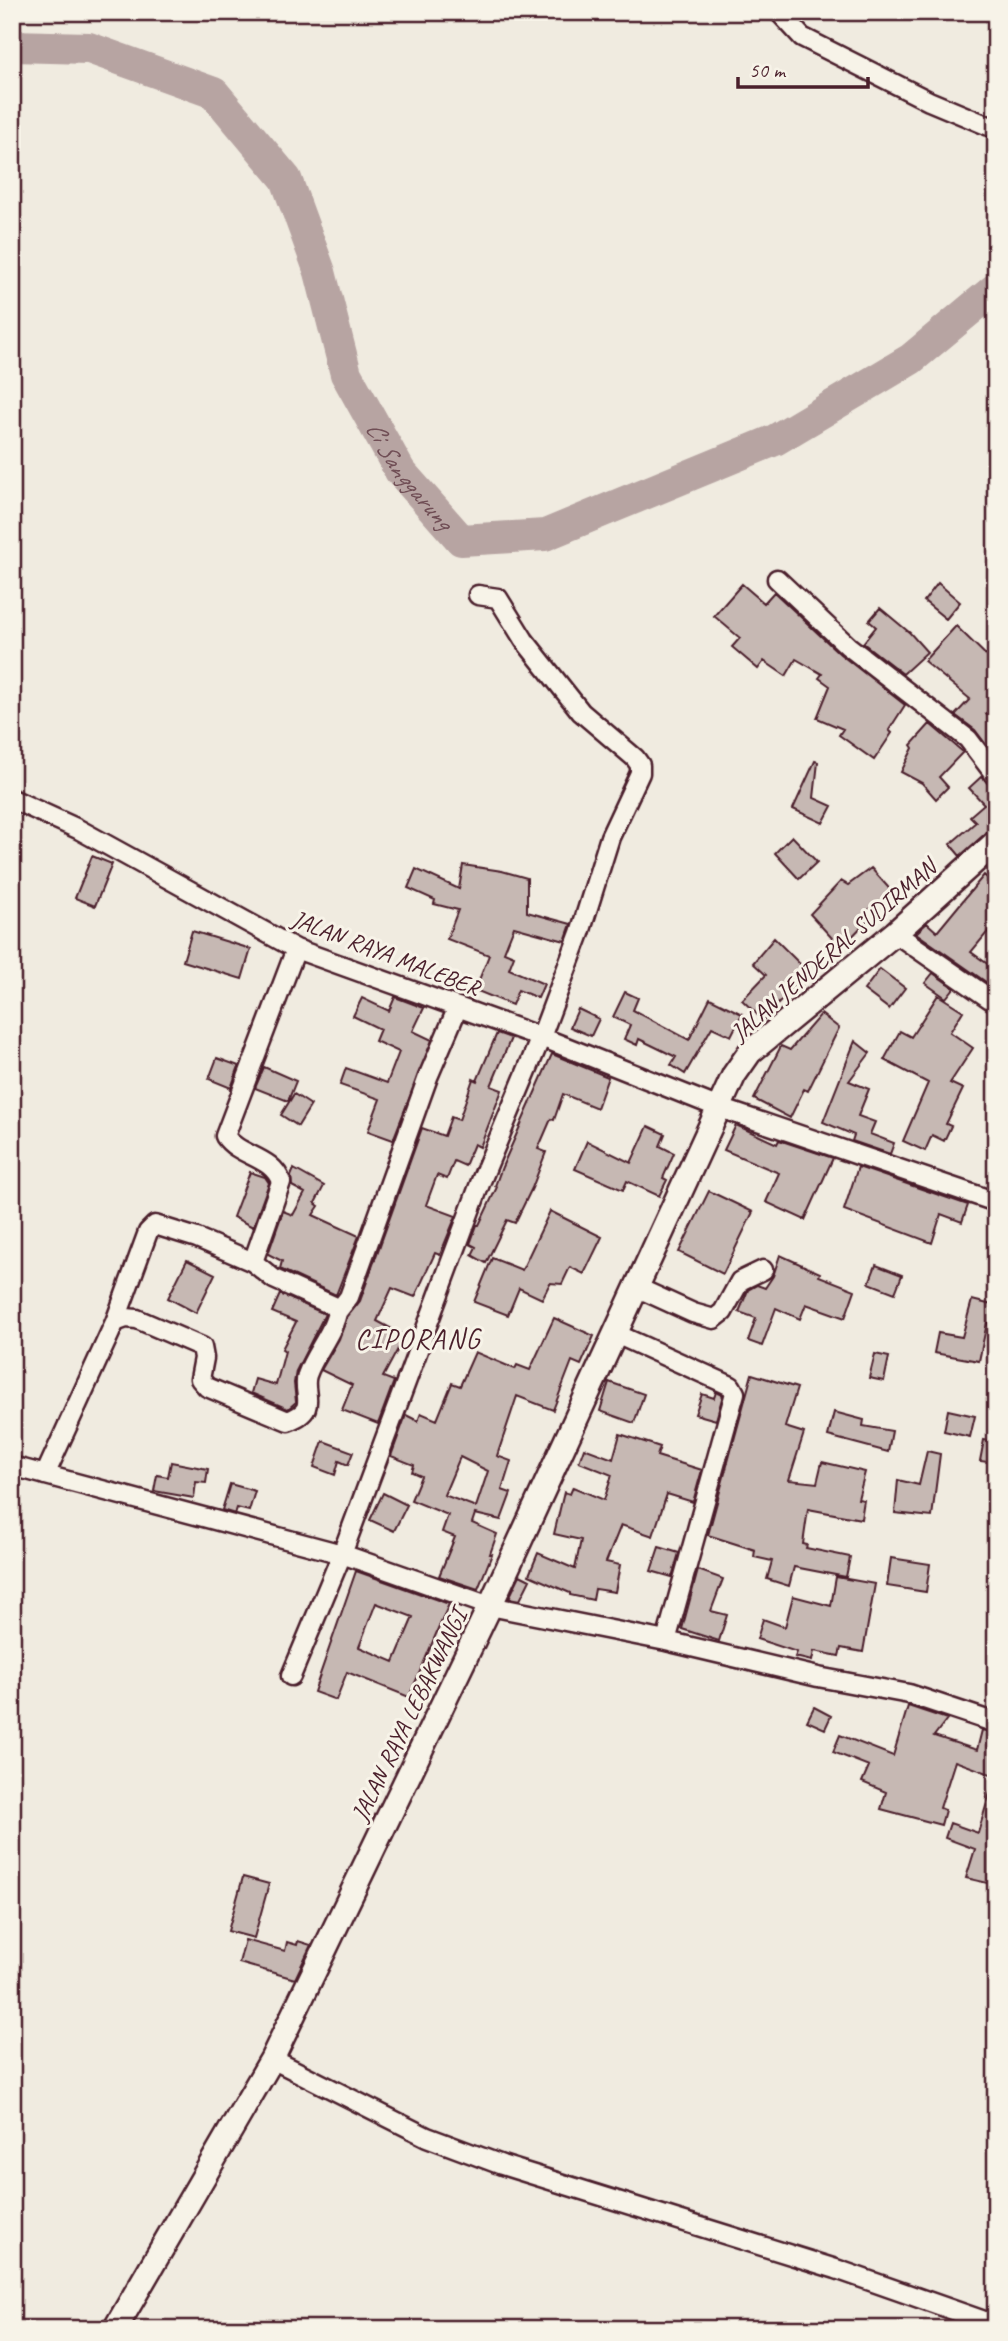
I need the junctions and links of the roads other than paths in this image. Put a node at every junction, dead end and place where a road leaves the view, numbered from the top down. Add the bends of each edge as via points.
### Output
1 (779, 12) edge
2 (996, 129) edge
3 (777, 579) dead end
4 (478, 595) dead end
5 (996, 776) edge
6 (12, 799) edge
7 (996, 842) edge
8 (895, 933) junction
9 (296, 949) junction
10 (996, 1003) edge
11 (458, 1007) junction
12 (541, 1037) junction
13 (717, 1107) junction
14 (996, 1202) edge
15 (253, 1262) junction
16 (763, 1270) dead end
17 (636, 1287) junction
18 (338, 1311) junction
19 (115, 1322) junction
20 (614, 1334) junction
21 (12, 1465) edge
22 (45, 1475) junction
23 (342, 1555) junction
24 (490, 1606) junction
25 (666, 1641) junction
26 (291, 1676) dead end
27 (996, 1723) edge
28 (272, 2059) junction
29 (996, 2325) edge
30 (115, 2329) edge

1 - 2 street via 803,37 929,101
3 - 5 street via 849,646 968,740
4 - 12 street via 498,598 524,640 581,712 640,765 610,837
6 - 9 street, JALAN RAYA MALEBER via 78,829
7 - 8 main road, JALAN JENDERAL SUDIRMAN
8 - 10 street
8 - 13 main road, JALAN JENDERAL SUDIRMAN via 750,1052
9 - 11 street, JALAN RAYA MALEBER
9 - 15 street via 225,1136 272,1167 281,1182
11 - 12 street, JALAN RAYA MALEBER
11 - 18 street via 349,1297
12 - 13 street, JALAN RAYA MALEBER
12 - 23 street via 481,1181
13 - 14 street, JALAN RAYA MALEBER
13 - 17 main road, JALAN RAYA LEBAKWANGI
15 - 18 street via 274,1279
15 - 19 street via 155,1226 148,1232
16 - 17 street via 740,1281 714,1319
17 - 20 main road, JALAN RAYA LEBAKWANGI
18 - 19 street via 307,1374 305,1408 288,1421 207,1387 200,1379 202,1347 137,1319
19 - 22 street
20 - 24 main road, JALAN RAYA LEBAKWANGI
20 - 25 street via 731,1386 735,1393
21 - 22 street
22 - 23 street
23 - 24 street
23 - 26 street
24 - 25 street
24 - 28 main road, JALAN RAYA LEBAKWANGI
25 - 27 street via 909,1694
28 - 29 street via 412,2130 497,2163 836,2269
28 - 30 main road, JALAN RAYA LEBAKWANGI

